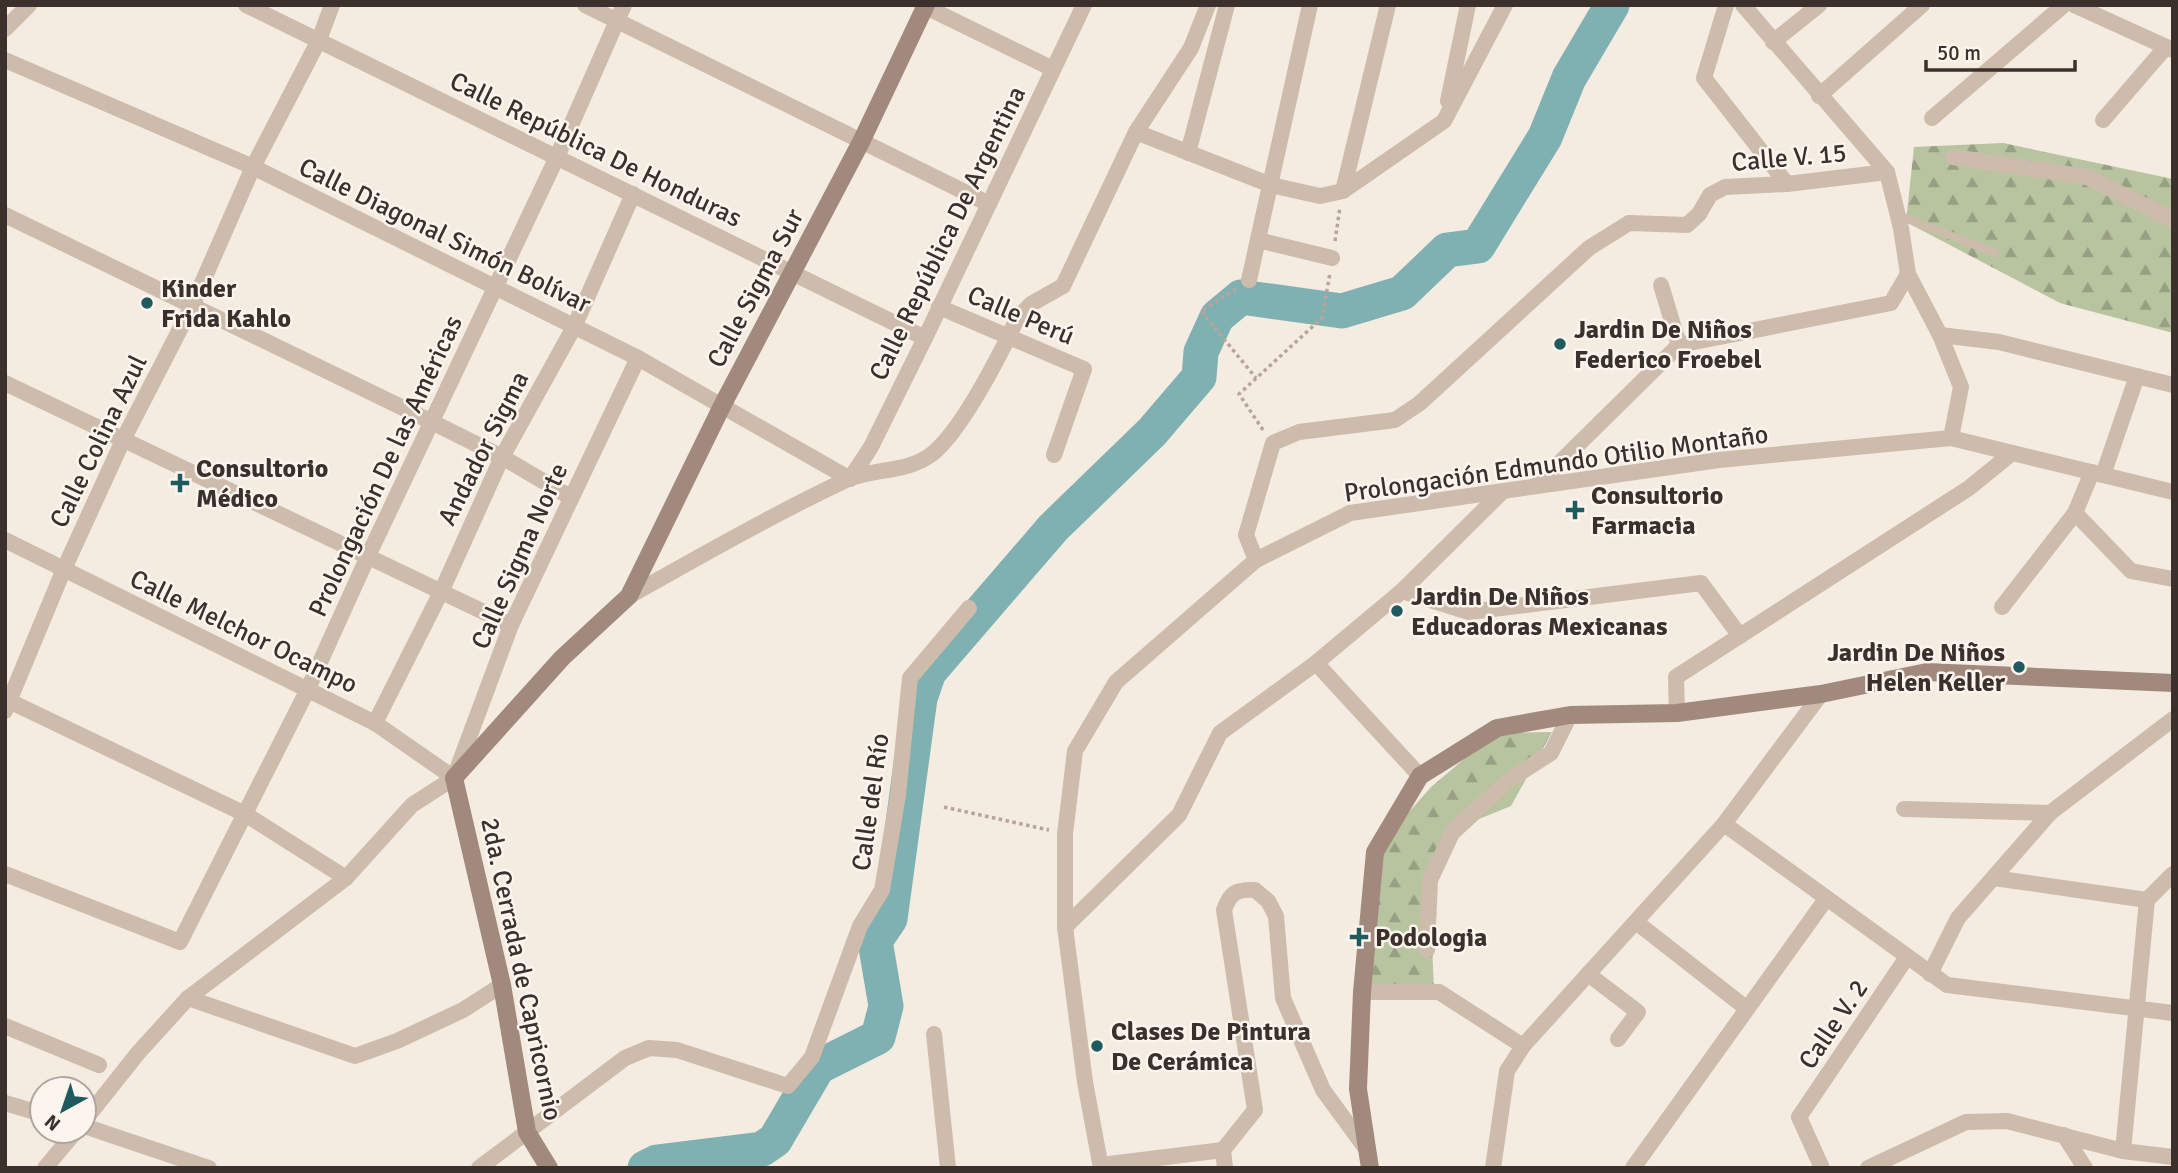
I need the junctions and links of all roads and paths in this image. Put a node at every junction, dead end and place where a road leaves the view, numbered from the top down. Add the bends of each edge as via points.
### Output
1 (29, 5) edge
2 (246, 5) edge
3 (332, 5) edge
4 (584, 5) edge
5 (1084, 5) edge
6 (1208, 5) edge
7 (1227, 5) edge
8 (1310, 5) edge
9 (1388, 5) edge
10 (1468, 5) edge
11 (1505, 5) edge
12 (1726, 5) edge
13 (1743, 5) edge
14 (1819, 5) edge
15 (1922, 5) edge
16 (2064, 5) edge
17 (2074, 5) edge
18 (924, 6) edge
19 (620, 13) edge
20 (5, 29) edge
21 (319, 40) junction
22 (1773, 42) junction
23 (2169, 49) edge
24 (7, 66) edge
25 (1053, 69) junction
26 (1819, 96) junction
27 (1932, 118) dead end
28 (2104, 120) dead end
29 (1444, 121) junction
30 (1136, 132) junction
31 (861, 142) junction
32 (1188, 153) junction
33 (557, 157) junction
34 (1953, 157) dead end
35 (253, 167) junction
36 (1887, 172) junction
37 (1787, 184) junction
38 (1271, 185) junction
39 (1343, 191) junction
40 (633, 194) junction
41 (989, 204) junction
42 (5, 215) edge
43 (1898, 215) junction
44 (2173, 220) edge
45 (1258, 240) junction
46 (1995, 253) dead end
47 (1332, 258) dead end
48 (793, 274) junction
49 (1908, 274) junction
50 (1249, 281) joint
51 (1661, 285) dead end
52 (495, 290) junction
53 (1324, 302) dead end
54 (192, 306) junction
55 (939, 307) junction
56 (574, 327) junction
57 (1940, 334) junction
58 (925, 338) junction
59 (1007, 338) junction
60 (1679, 345) junction
61 (638, 358) junction
62 (2137, 376) junction
63 (1256, 378) junction
64 (5, 383) edge
65 (2173, 385) edge
66 (723, 404) junction
67 (432, 422) junction
68 (124, 438) junction
69 (1951, 438) junction
70 (1273, 443) junction
71 (2012, 453) junction
72 (1054, 455) dead end
73 (502, 457) junction
74 (2097, 474) junction
75 (850, 479) junction
76 (1536, 486) junction
77 (1503, 491) junction
78 (2173, 492) edge
79 (570, 497) junction
80 (2074, 513) junction
81 (5, 540) edge
82 (369, 554) junction
83 (1256, 560) junction
84 (64, 569) junction
85 (2173, 579) edge
86 (442, 590) junction
87 (1402, 591) junction
88 (629, 596) junction
89 (2002, 607) dead end
90 (969, 608) dead end
91 (511, 625) junction
92 (1740, 636) junction
93 (1317, 663) junction
94 (2173, 683) edge
95 (307, 691) junction
96 (1821, 694) junction
97 (7, 704) edge
98 (1677, 713) junction
99 (1570, 715) junction
100 (2173, 719) edge
101 (375, 723) junction
102 (1420, 776) junction
103 (454, 778) junction
104 (944, 807) dead end
105 (1904, 809) dead end
106 (2050, 813) junction
107 (245, 814) junction
108 (1724, 824) junction
109 (1065, 834) junction
110 (5, 874) edge
111 (2173, 874) edge
112 (346, 878) junction
113 (1994, 878) junction
114 (1826, 899) junction
115 (2147, 901) junction
116 (1636, 922) junction
117 (1065, 927) junction
118 (1427, 950) dead end
119 (1907, 957) junction
120 (1588, 974) junction
121 (1930, 974) junction
122 (502, 985) junction
123 (1362, 992) junction
124 (188, 998) junction
125 (1746, 1008) junction
126 (2137, 1008) junction
127 (2173, 1013) edge
128 (5, 1026) edge
129 (934, 1034) dead end
130 (1618, 1040) dead end
131 (1523, 1046) junction
132 (100, 1065) dead end
133 (5, 1103) edge
134 (98, 1103) edge
135 (28, 1110) edge
136 (98, 1131) edge
137 (527, 1132) junction
138 (2064, 1135) junction
139 (64, 1145) edge
140 (1223, 1150) junction
141 (2123, 1150) junction
142 (2173, 1157) edge
143 (1369, 1159) edge
144 (1101, 1167) edge
145 (45, 1168) edge
146 (209, 1168) edge
147 (479, 1168) edge
148 (549, 1168) edge
149 (948, 1168) edge
150 (1225, 1168) edge
151 (1493, 1168) edge
152 (1633, 1168) edge
153 (1822, 1168) edge
154 (1868, 1168) edge
155 (2085, 1168) edge

1 - 20 street
2 - 21 street, Calle República De Honduras
3 - 21 street, Calle Colina Azul
4 - 19 street
5 - 25 street, Calle República De Argentina
6 - 30 street via 1191,48
7 - 32 street
8 - 38 street
9 - 39 street
10 - 29 street
11 - 29 street
12 - 37 street via 1704,78
13 - 22 street
14 - 22 street
15 - 26 street
16 - 27 street
17 - 23 street
18 - 25 street
18 - 31 main road, Calle Sigma Sur
19 - 31 street
19 - 33 street, Prolongación De las Américas
21 - 33 street, Calle República De Honduras
21 - 35 street, Calle Colina Azul
22 - 26 street
23 - 28 street
24 - 35 street, Calle Diagonal Simón Bolívar
25 - 41 street, Calle República De Argentina
26 - 36 street
29 - 39 street
30 - 32 street
30 - 59 street via 1063,285 1031,304
31 - 41 street
31 - 48 main road, Calle Sigma Sur
32 - 38 street
33 - 40 street, Calle República De Honduras
33 - 52 street, Prolongación De las Américas
34 - 44 street via 2087,177
35 - 52 street, Calle Diagonal Simón Bolívar
35 - 54 street, Calle Colina Azul
36 - 37 street, Calle V. 15
36 - 43 street
37 - 70 street, Calle V. 15 via 1725,187 1710,195 1687,225 1629,223 1589,248 1420,403 1395,420 1299,432
38 - 39 street via 1320,196
38 - 45 street
40 - 48 street, Calle República De Honduras
40 - 56 street, Andador Sigma
41 - 55 street, Calle República De Argentina
42 - 54 street
43 - 46 lane
43 - 49 street
45 - 47 street
45 - 50 street
48 - 58 street, Calle República De Honduras
48 - 66 main road, Calle Sigma Sur
49 - 57 street
49 - 60 street via 1891,303
50 - 63 path via 1201,311
51 - 60 street
52 - 56 street, Calle Diagonal Simón Bolívar
52 - 67 street, Prolongación De las Américas
53 - 63 path via 1322,318
54 - 67 street
54 - 68 street, Calle Colina Azul
55 - 58 street, Calle República De Argentina
55 - 59 street, Calle Perú
56 - 61 street, Calle Diagonal Simón Bolívar
56 - 73 street, Andador Sigma
57 - 62 street via 1999,342
57 - 69 street via 1961,387
58 - 75 street, Calle República De Argentina via 871,447
59 - 72 street, Calle Perú via 1084,369
59 - 75 street via 955,429 933,453 912,466
60 - 76 street
61 - 66 street, Calle Diagonal Simón Bolívar
61 - 79 street, Calle Sigma Norte
62 - 65 street
62 - 74 street
63 - 70 path via 1238,394
64 - 68 street
66 - 75 street, Calle Diagonal Simón Bolívar
66 - 88 main road, Calle Sigma Sur
67 - 73 street
67 - 82 street, Prolongación De las Américas
68 - 82 street
68 - 84 street, Calle Colina Azul
69 - 71 street, Prolongación Edmundo Otilio Montaño
69 - 76 street, Prolongación Edmundo Otilio Montaño via 1719,460
70 - 83 street via 1247,535
71 - 74 street, Prolongación Edmundo Otilio Montaño
71 - 92 street via 1969,488
73 - 79 street
73 - 86 street, Andador Sigma
74 - 78 street, Prolongación Edmundo Otilio Montaño
74 - 80 street
75 - 88 street
76 - 77 street, Prolongación Edmundo Otilio Montaño
77 - 83 street, Prolongación Edmundo Otilio Montaño via 1350,513
77 - 87 street
79 - 91 street, Calle Sigma Norte
80 - 85 street via 2131,572
80 - 89 street
81 - 84 street, Calle Melchor Ocampo
82 - 86 street
82 - 95 street, Prolongación De las Américas
83 - 109 street, Prolongación Edmundo Otilio Montaño via 1116,682 1075,751
84 - 95 street, Calle Melchor Ocampo
84 - 97 street, Calle Colina Azul
86 - 91 street
86 - 101 street, Andador Sigma
87 - 92 street via 1469,612 1701,583
87 - 93 street
88 - 103 main road via 562,658
90 - 137 street, Calle del Río via 911,677 882,890 860,926 812,1057 788,1086 677,1050 649,1048 625,1058
91 - 103 street, Calle Sigma Norte
92 - 98 street via 1676,677
93 - 102 street
93 - 117 street via 1220,733 1179,815
94 - 96 main road via 1927,673
95 - 101 street, Calle Melchor Ocampo
95 - 107 street, Prolongación De las Américas
96 - 98 main road
96 - 108 street
97 - 107 street
98 - 99 main road
99 - 102 main road via 1497,728
99 - 118 street via 1551,753 1509,780 1453,831 1430,880
100 - 106 street
101 - 103 street, Calle Melchor Ocampo
102 - 123 main road via 1375,852
103 - 112 street via 412,805
103 - 122 main road, 2da. Cerrada de Capricornio
104 - 109 path
105 - 106 street
106 - 113 street
107 - 110 street, Prolongación De las Américas via 180,942
107 - 112 street
108 - 114 street
108 - 116 street
109 - 117 street, Prolongación Edmundo Otilio Montaño
111 - 115 street
112 - 124 street
113 - 115 street
113 - 121 street via 1958,918
114 - 119 street
114 - 125 street
115 - 126 street
116 - 120 street
116 - 125 street
117 - 144 street, Prolongación Edmundo Otilio Montaño
119 - 121 street
119 - 153 street, Calle V. 2 via 1799,1117
120 - 130 street via 1638,1012
120 - 131 street
121 - 126 street via 1947,985
122 - 124 street via 463,1010 355,1056
122 - 137 main road, 2da. Cerrada de Capricornio
123 - 131 street via 1439,992
123 - 143 main road via 1358,1089
124 - 134 street
125 - 152 street
126 - 127 street
126 - 141 street
128 - 132 street
129 - 149 street
131 - 151 street via 1507,1071
133 - 135 street
136 - 146 street
137 - 147 street
137 - 148 main road, 2da. Cerrada de Capricornio
138 - 141 street
138 - 154 street via 2007,1121 1966,1122
138 - 155 street
139 - 145 street
140 - 143 street via 1255,1110 1224,911 1229,896 1239,889 1255,890 1276,916 1283,998 1323,1090
140 - 144 street
140 - 150 street
141 - 142 street

